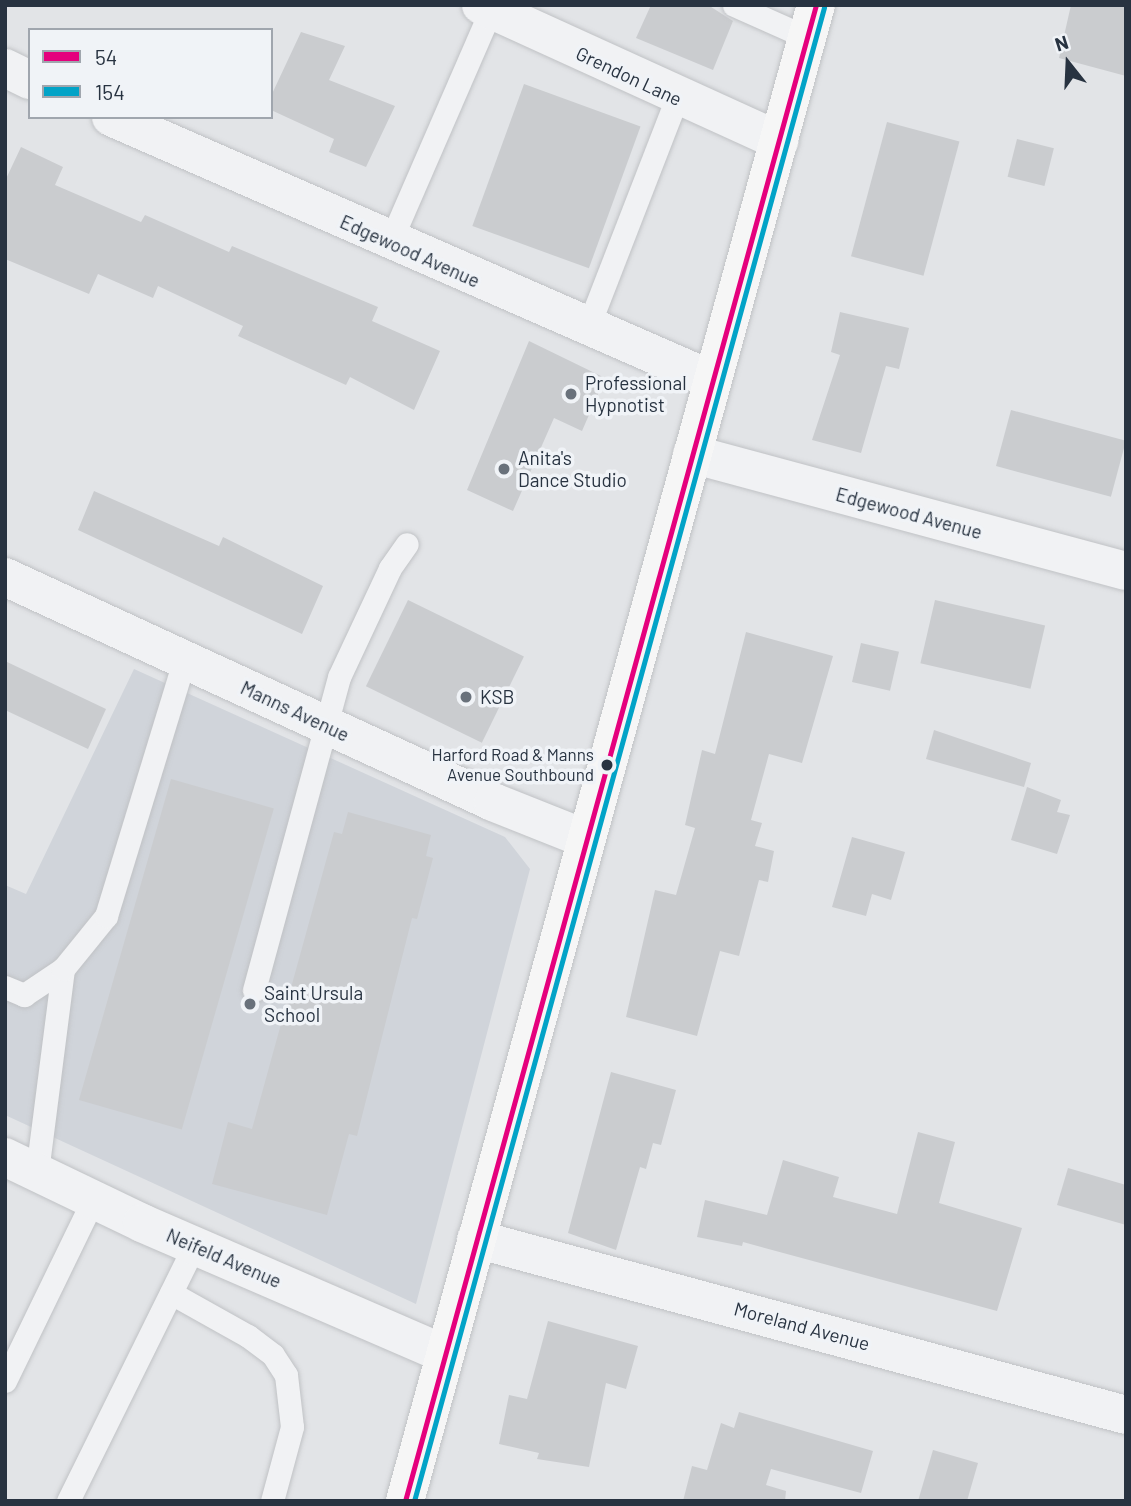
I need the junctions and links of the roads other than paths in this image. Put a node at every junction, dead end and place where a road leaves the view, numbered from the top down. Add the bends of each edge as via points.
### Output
1 (734, 5) edge
2 (486, 8) edge
3 (535, 17) edge
4 (811, 21) edge
5 (5, 68) edge
6 (28, 79) edge
7 (677, 98) junction
8 (115, 119) edge
9 (779, 141) junction
10 (390, 242) junction
11 (588, 327) junction
12 (712, 380) junction
13 (692, 454) junction
14 (407, 544) dead end
15 (1126, 571) edge
16 (5, 577) edge
17 (185, 659) junction
18 (325, 725) junction
19 (586, 839) junction
20 (63, 969) junction
21 (5, 987) edge
22 (254, 990) dead end
23 (21, 1164) edge
24 (93, 1200) junction
25 (477, 1239) junction
26 (194, 1246) junction
27 (171, 1293) junction
28 (445, 1354) junction
29 (5, 1381) edge
30 (1126, 1415) edge
31 (68, 1501) edge
32 (272, 1501) edge
33 (405, 1501) edge

1 - 4 lane
2 - 3 street, Grendon Lane
2 - 10 lane
3 - 7 street, Grendon Lane
4 - 9 main road
5 - 6 street
7 - 9 street, Grendon Lane
7 - 11 lane
8 - 10 street, Edgewood Avenue
9 - 12 main road
10 - 11 street, Edgewood Avenue
11 - 12 street, Edgewood Avenue
12 - 13 main road
13 - 15 street, Edgewood Avenue
13 - 19 main road
14 - 18 lane via 390,568 339,677
16 - 17 street, Manns Avenue
17 - 18 street, Manns Avenue
17 - 20 lane via 106,916
18 - 19 street, Manns Avenue
18 - 22 lane
19 - 25 main road
20 - 21 lane via 24,995
20 - 23 lane
23 - 24 street, Neifeld Avenue
24 - 26 street, Neifeld Avenue
24 - 29 lane
25 - 28 main road
25 - 30 street, Moreland Avenue
26 - 27 lane
26 - 28 street, Neifeld Avenue
27 - 31 lane
27 - 32 lane via 248,1336 273,1355 286,1375 292,1427
28 - 33 main road

